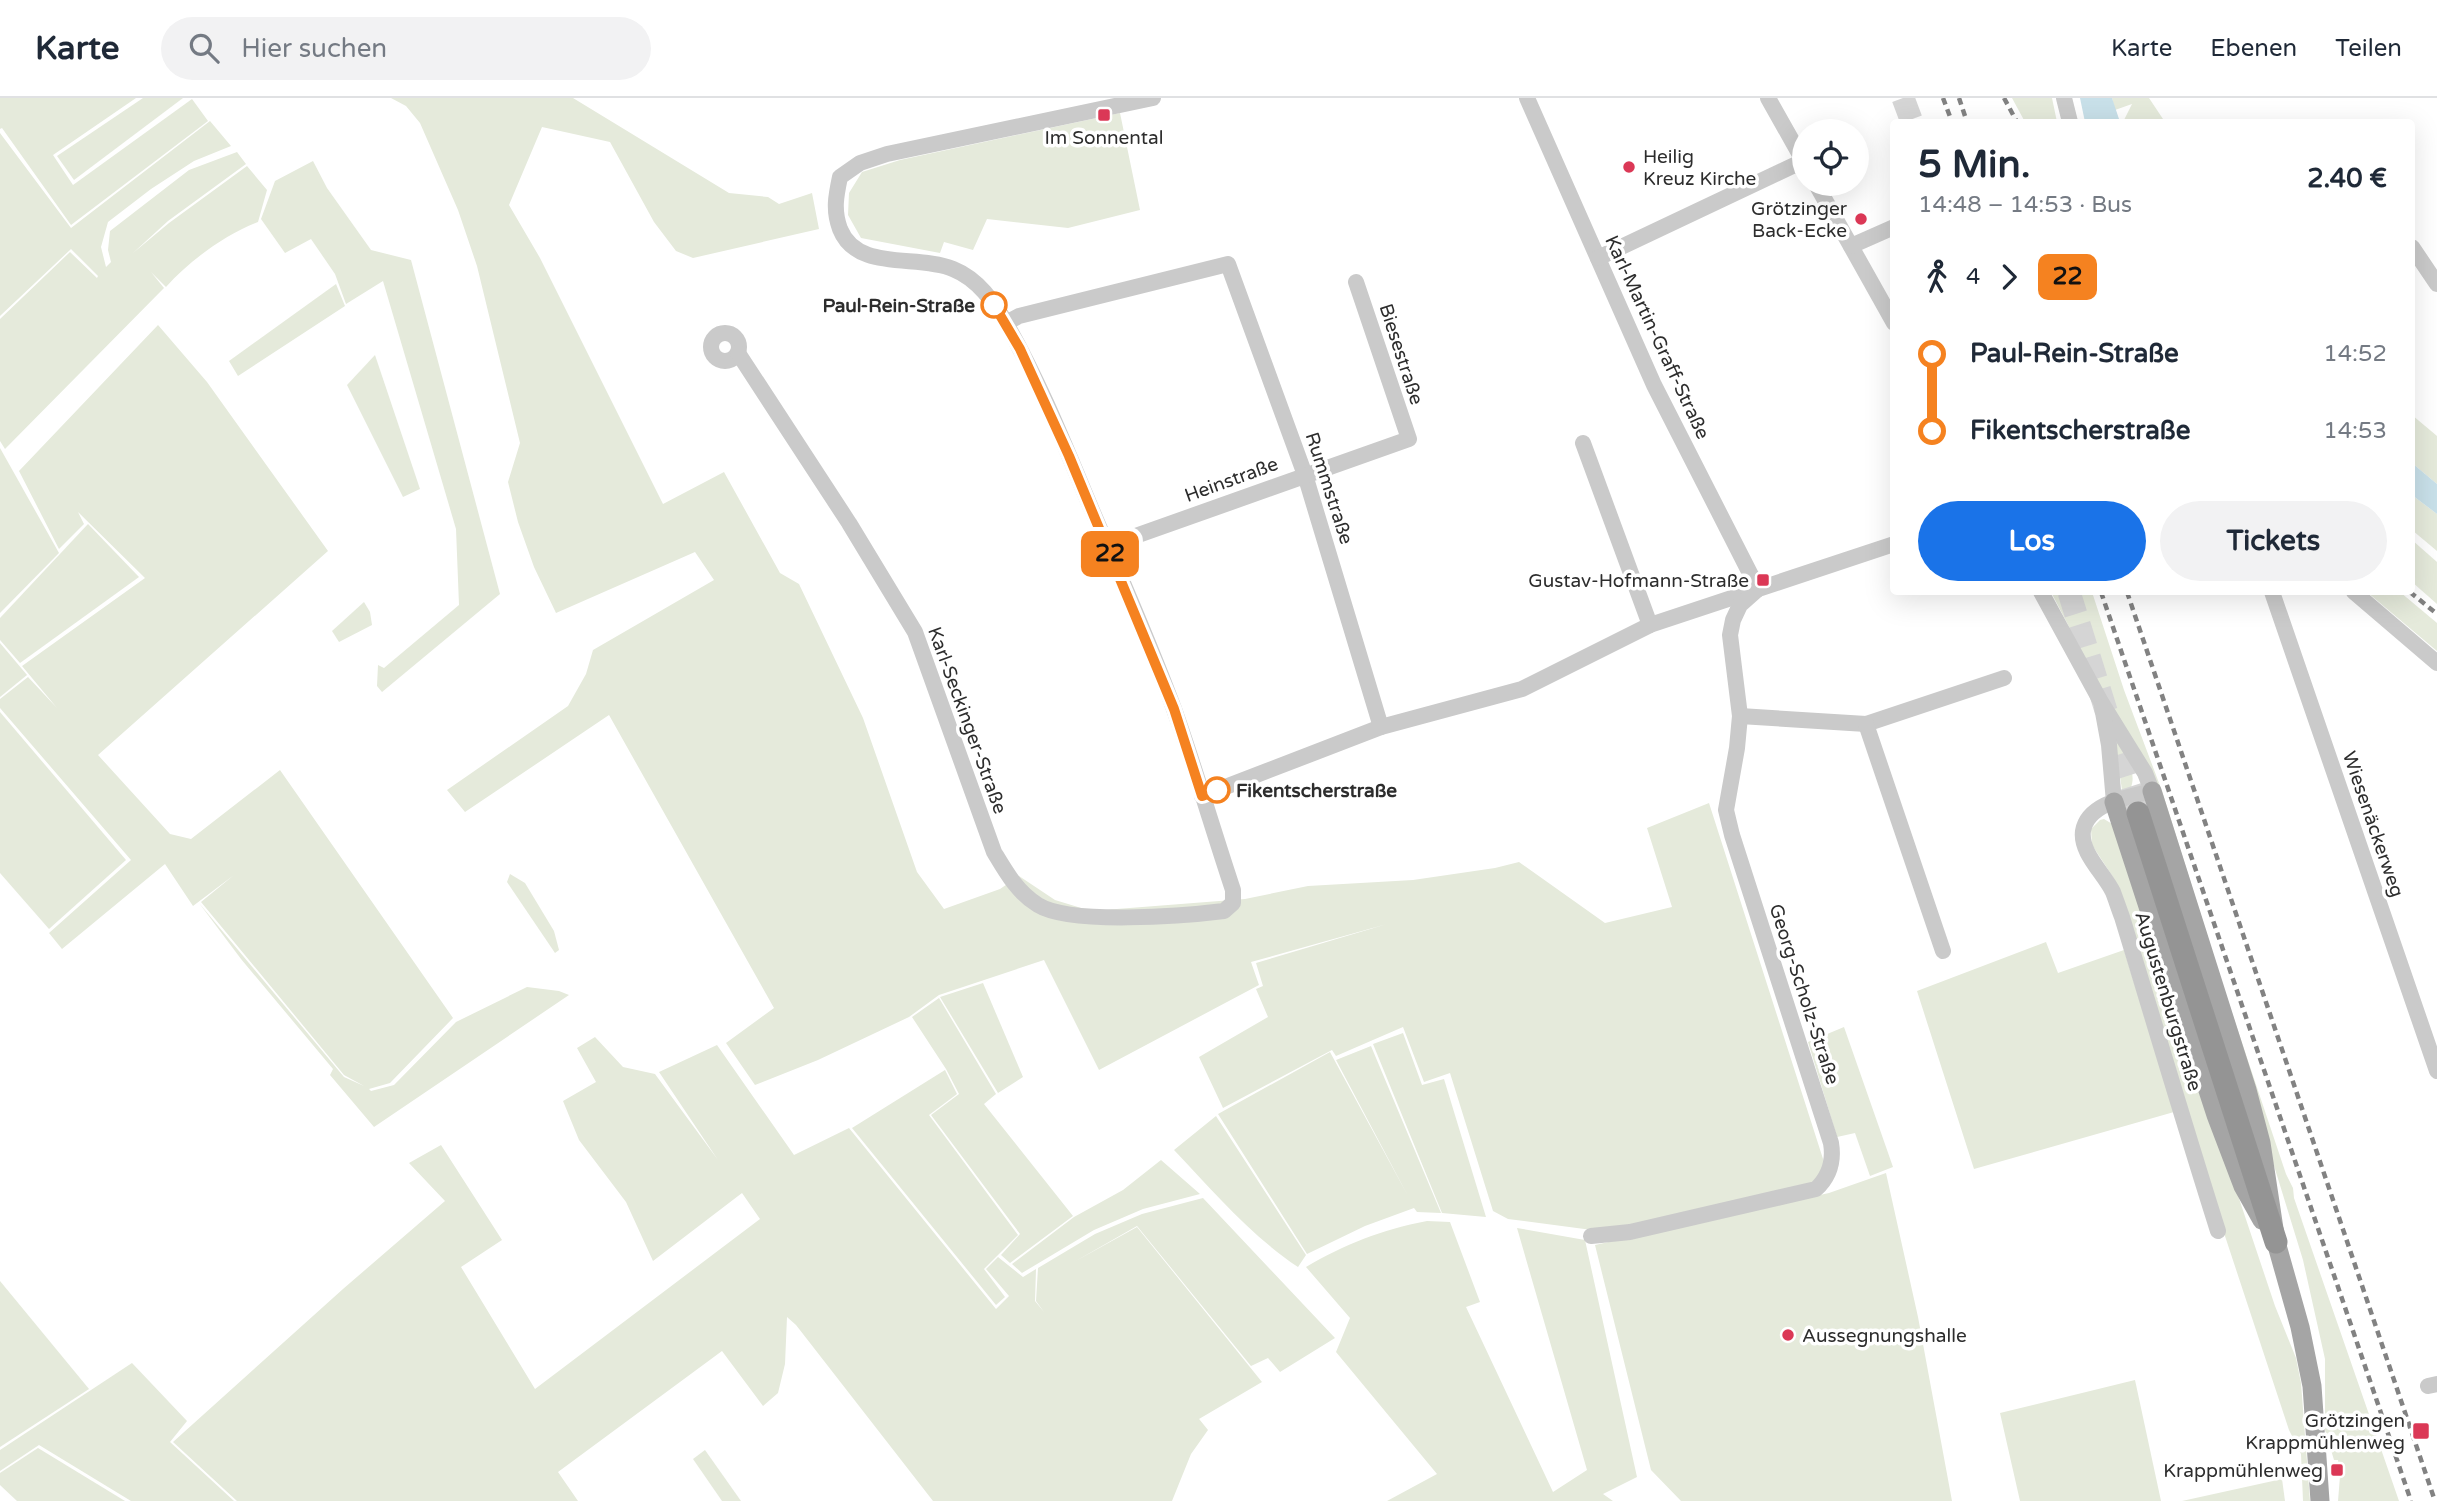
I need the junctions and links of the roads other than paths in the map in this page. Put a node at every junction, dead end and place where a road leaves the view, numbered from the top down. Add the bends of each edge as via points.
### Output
1 (1153, 98) edge
2 (1527, 98) edge
3 (1768, 98) edge
4 (2064, 98) edge
5 (1075, 106) edge
6 (2069, 119) edge
7 (1792, 141) edge
8 (1792, 168) edge
9 (1823, 196) edge
10 (1890, 229) edge
11 (1851, 246) junction
12 (2415, 251) edge
13 (1598, 258) junction
14 (1356, 282) dead end
15 (2437, 284) edge
16 (1890, 316) edge
17 (1006, 323) junction
18 (738, 353) dead end
19 (1409, 439) joint
20 (1583, 443) dead end
21 (1305, 475) junction
22 (1890, 545) edge
23 (1108, 548) junction
24 (1758, 589) junction
25 (2044, 595) edge
26 (2273, 595) edge
27 (2358, 595) edge
28 (1650, 625) junction
29 (2437, 663) edge
30 (2004, 678) dead end
31 (2101, 702) junction
32 (1740, 716) junction
33 (1866, 724) junction
34 (1381, 727) junction
35 (2152, 790) junction
36 (1202, 796) junction
37 (2114, 802) junction
38 (2138, 813) tunnel mouth
39 (1943, 951) dead end
40 (2437, 1071) edge
41 (2218, 1231) dead end
42 (1591, 1236) dead end
43 (2276, 1242) junction
44 (2320, 1501) edge

1 - 5 street
2 - 13 street, Karl-Martin-Graff-Straße
3 - 7 street
4 - 6 street
5 - 17 street via 860,163 840,177 834,203 837,221 844,239 857,252 954,269 984,290
8 - 13 street
9 - 11 street
10 - 11 street
11 - 16 street
12 - 15 street
13 - 24 street, Karl-Martin-Graff-Straße via 1654,385
14 - 19 street, Biesestraße
17 - 21 street, Rummstraße via 1228,264
17 - 23 street via 1060,433
18 - 36 street, Karl-Seckinger-Straße via 915,632 994,852 1023,893 1040,906 1074,916 1224,911 1233,903 1233,890
19 - 21 street, Heinstraße
20 - 28 street
21 - 23 street, Heinstraße
21 - 34 street, Rummstraße
22 - 24 street
23 - 36 street via 1174,709
24 - 28 street
24 - 32 street, Georg-Scholz-Straße via 1740,605 1730,635
25 - 31 street
26 - 40 street, Wiesenäckerweg
27 - 29 street
28 - 34 street via 1522,689
30 - 33 street
31 - 35 street
31 - 37 street
32 - 33 street
32 - 42 street, Georg-Scholz-Straße via 1726,810 1831,1143 1830,1169 1816,1189 1799,1194 1630,1232
33 - 39 street
34 - 36 street
35 - 37 street, Augustenburgstraße
35 - 43 main road via 2247,1090 2268,1180
37 - 41 street, Augustenburgstraße via 2087,820 2082,834 2121,914
37 - 43 main road via 2216,1115 2244,1186
38 - 43 highway
43 - 44 main road via 2312,1386

